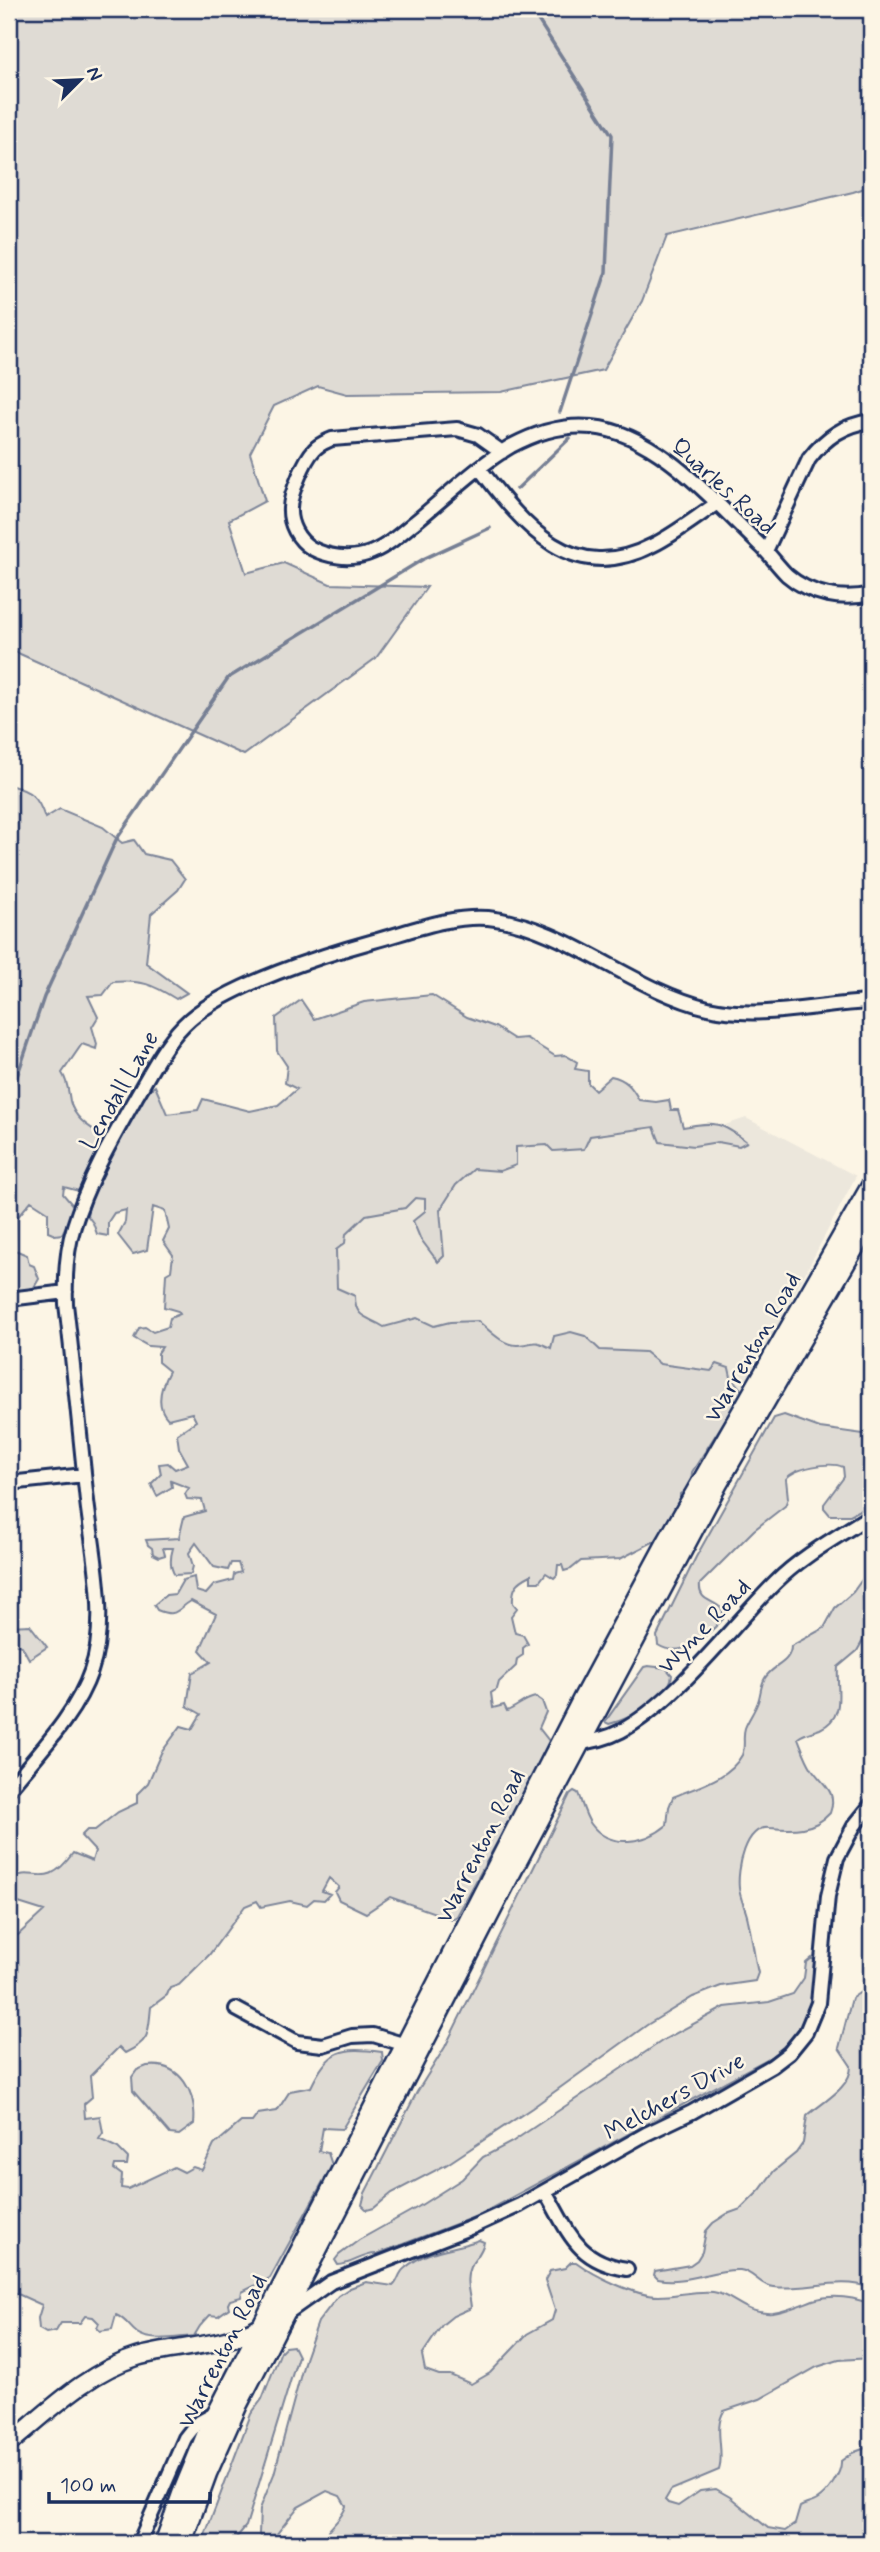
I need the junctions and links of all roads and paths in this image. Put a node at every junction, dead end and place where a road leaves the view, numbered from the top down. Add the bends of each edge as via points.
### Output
1 (871, 421) edge
2 (502, 452) junction
3 (480, 469) junction
4 (716, 504) junction
5 (766, 551) junction
6 (871, 594) edge
7 (871, 1002) edge
8 (871, 1187) edge
9 (871, 1218) edge
10 (66, 1293) junction
11 (9, 1299) edge
12 (84, 1475) junction
13 (9, 1483) edge
14 (871, 1515) edge
15 (579, 1743) junction
16 (559, 1745) junction
17 (9, 1789) edge
18 (871, 1805) edge
19 (236, 2009) dead end
20 (406, 2045) junction
21 (545, 2192) junction
22 (627, 2269) dead end
23 (303, 2276) junction
24 (331, 2282) junction
25 (281, 2318) junction
26 (262, 2325) junction
27 (214, 2343) junction
28 (245, 2358) junction
29 (219, 2411) junction
30 (9, 2444) edge
31 (139, 2543) edge
32 (165, 2543) edge
33 (181, 2543) edge

1 - 5 street via 842,429 818,447
2 - 3 street, Quarles Road
2 - 3 street, Quarles Road via 457,429 332,439 315,448 304,468 290,502 291,521 308,546 317,551 346,558 370,554
2 - 4 street, Quarles Road via 548,430 604,429 647,445 668,459
3 - 4 street via 530,529 555,547 587,558 618,557 651,546
4 - 5 street, Quarles Road
5 - 6 street, Quarles Road via 789,576 816,592 844,597
7 - 10 street, Lendall Lane via 749,1013 707,1007 667,993 539,932 486,918 450,920 333,954 230,994 205,1007 175,1034 88,1186 69,1246
8 - 16 main road, Warrenton Road via 667,1543
9 - 15 main road, Warrenton Road via 717,1484
10 - 11 street
10 - 12 street, Lendall Lane
12 - 13 street
12 - 17 street, Lendall Lane via 99,1621 97,1653 69,1711
14 - 15 street, Wyne Road via 776,1581 680,1683 634,1723 605,1738
15 - 16 street, Wyne Road
15 - 23 main road, Warrenton Road
16 - 20 main road, Warrenton Road
18 - 21 street, Melchers Drive via 845,1841 835,1866 818,2003 799,2043 772,2066
19 - 20 street via 297,2042 323,2045 373,2035
20 - 26 main road, Warrenton Road
21 - 22 street via 580,2248 602,2264
21 - 24 street, Melchers Drive via 472,2227
23 - 24 street
23 - 25 main road, Warrenton Road
24 - 25 street, Melchers Drive
25 - 33 main road, Warrenton Road via 218,2445
26 - 27 street
26 - 28 main road, Warrenton Road
27 - 28 street via 229,2346
27 - 30 street via 164,2350 114,2366 80,2386
28 - 29 main road, Warrenton Road
29 - 31 street via 196,2424 185,2438
29 - 32 main road, Warrenton Road

